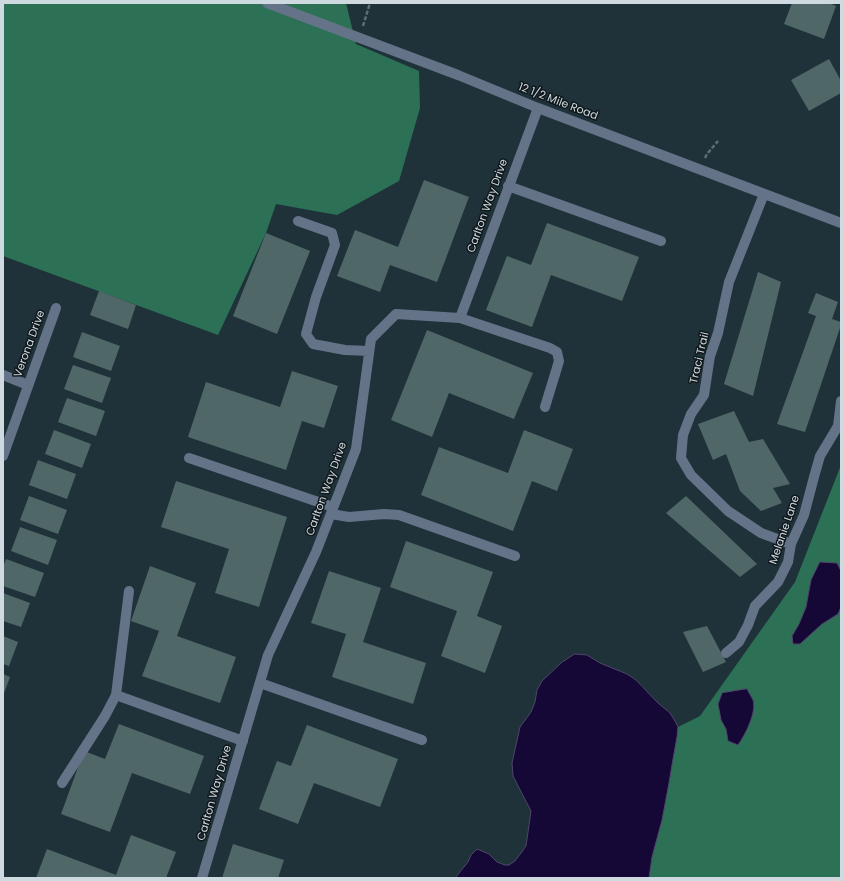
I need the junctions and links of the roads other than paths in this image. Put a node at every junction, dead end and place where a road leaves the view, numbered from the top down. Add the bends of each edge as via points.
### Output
1 (267, 3) edge
2 (538, 108) junction
3 (508, 186) junction
4 (764, 194) junction
5 (298, 221) dead end
6 (841, 222) edge
7 (661, 241) dead end
8 (56, 308) dead end
9 (460, 318) junction
10 (370, 351) junction
11 (3, 375) edge
12 (28, 384) junction
13 (841, 401) edge
14 (545, 407) dead end
15 (3, 456) edge
16 (188, 458) dead end
17 (332, 511) junction
18 (791, 544) junction
19 (515, 556) dead end
20 (129, 591) dead end
21 (726, 653) dead end
22 (260, 683) junction
23 (116, 695) junction
24 (422, 740) dead end
25 (242, 741) junction
26 (62, 783) dead end
27 (202, 878) edge

1 - 2 street, 12 1/2 Mile Road
2 - 3 street, Carlton Way Drive
2 - 4 street, 12 1/2 Mile Road
3 - 7 street
3 - 9 street, Carlton Way Drive
4 - 6 street, 12 1/2 Mile Road
4 - 18 street, Traci Trail via 729,282 718,334 710,356 704,395 691,414 683,435 681,458 691,475 728,511 761,533
5 - 10 street via 332,233 335,245 306,334 313,344 345,350
8 - 12 street, Verona Drive
9 - 10 street, Carlton Way Drive via 396,314 371,339
9 - 14 street via 557,352 559,361
10 - 17 street, Carlton Way Drive via 356,449
11 - 12 street
12 - 15 street, Verona Drive
13 - 18 street, Melanie Lane via 838,426 820,456 804,515
16 - 17 street
17 - 19 street via 349,517 399,515
17 - 22 street, Carlton Way Drive via 316,552 268,655
18 - 21 street, Melanie Lane via 788,562 778,582 755,606 740,642
20 - 23 street
22 - 24 street
22 - 25 street, Carlton Way Drive
23 - 25 street
23 - 26 street
25 - 27 street, Carlton Way Drive

